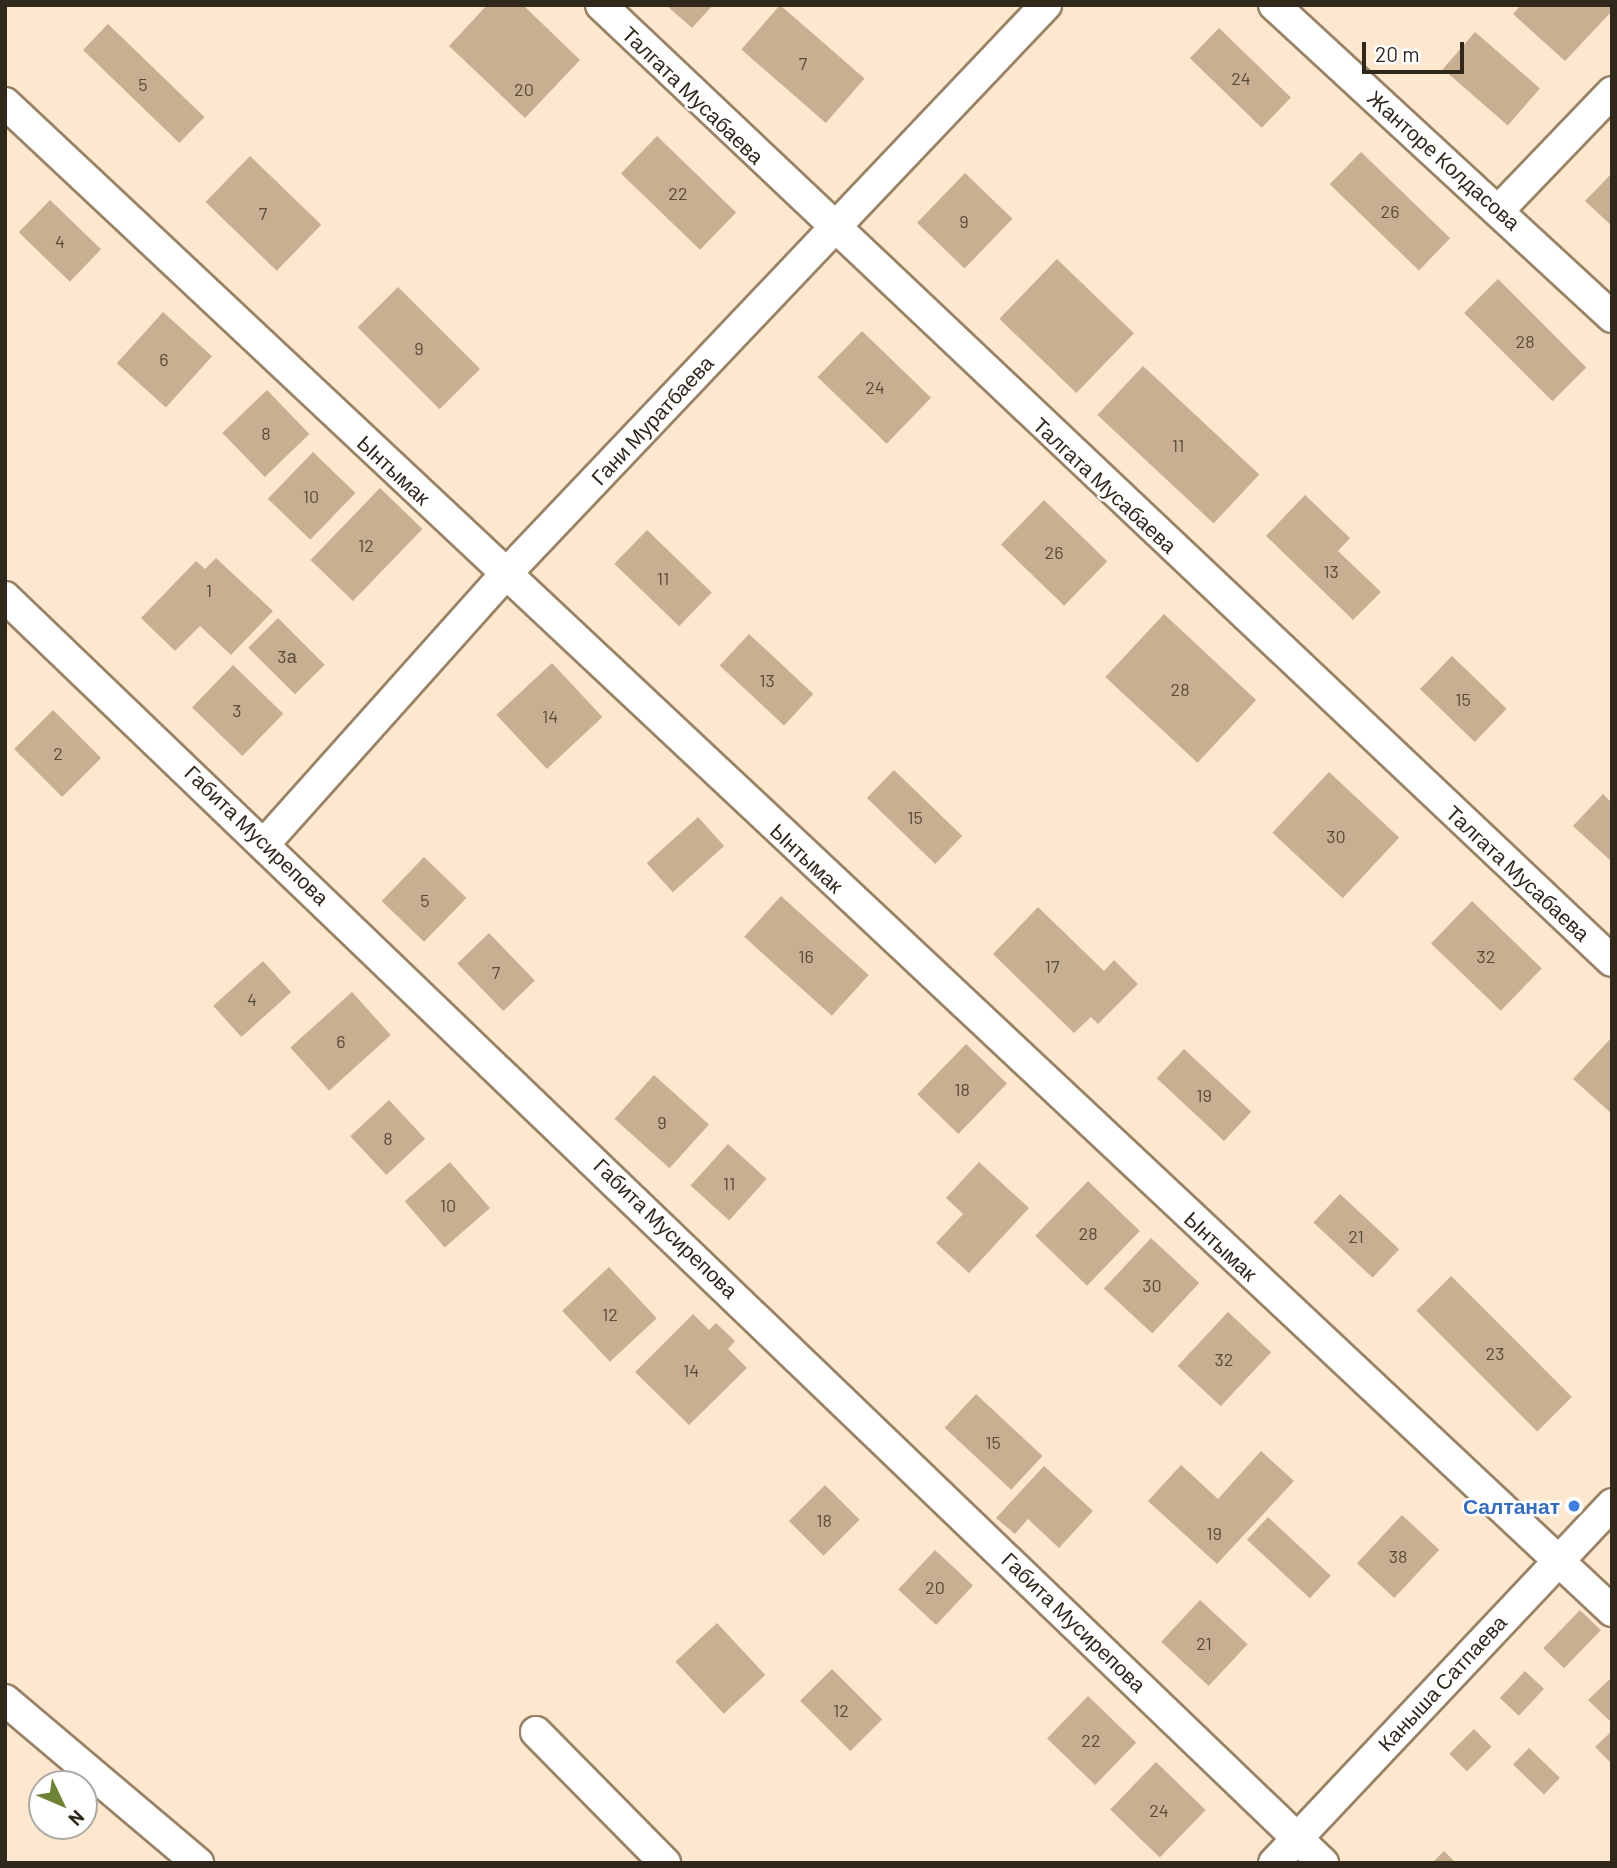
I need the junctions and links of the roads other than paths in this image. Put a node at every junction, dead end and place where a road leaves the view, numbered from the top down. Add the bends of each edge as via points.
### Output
1 (601, 5) edge
2 (1046, 5) edge
3 (1274, 5) edge
4 (1612, 92) edge
5 (5, 103) edge
6 (1499, 210) junction
7 (832, 229) junction
8 (1612, 317) edge
9 (505, 575) junction
10 (5, 597) edge
11 (265, 842) junction
12 (1612, 961) edge
13 (1612, 1504) edge
14 (1557, 1560) junction
15 (1612, 1611) edge
16 (5, 1700) edge
17 (536, 1731) dead end
18 (1297, 1838) junction
19 (198, 1863) edge
20 (665, 1863) edge
21 (1273, 1863) edge
22 (1323, 1863) edge

1 - 7 street, Талгата Мусабаева
2 - 7 street, Гани Муратбаева
3 - 6 street, Жанторе Колдасова
4 - 6 street
5 - 9 street, Ынтымак
6 - 8 street, Жанторе Колдасова
7 - 9 street, Гани Муратбаева
7 - 12 street, Талгата Мусабаева
9 - 11 street, Гани Муратбаева
9 - 14 street, Ынтымак
10 - 11 street, Габита Мусирепова
11 - 18 street, Габита Мусирепова
13 - 14 street, Каныша Сатпаева
14 - 15 street, Ынтымак
14 - 18 street, Каныша Сатпаева
16 - 19 street
17 - 20 street
18 - 21 street, Каныша Сатпаева
18 - 22 street, Габита Мусирепова

